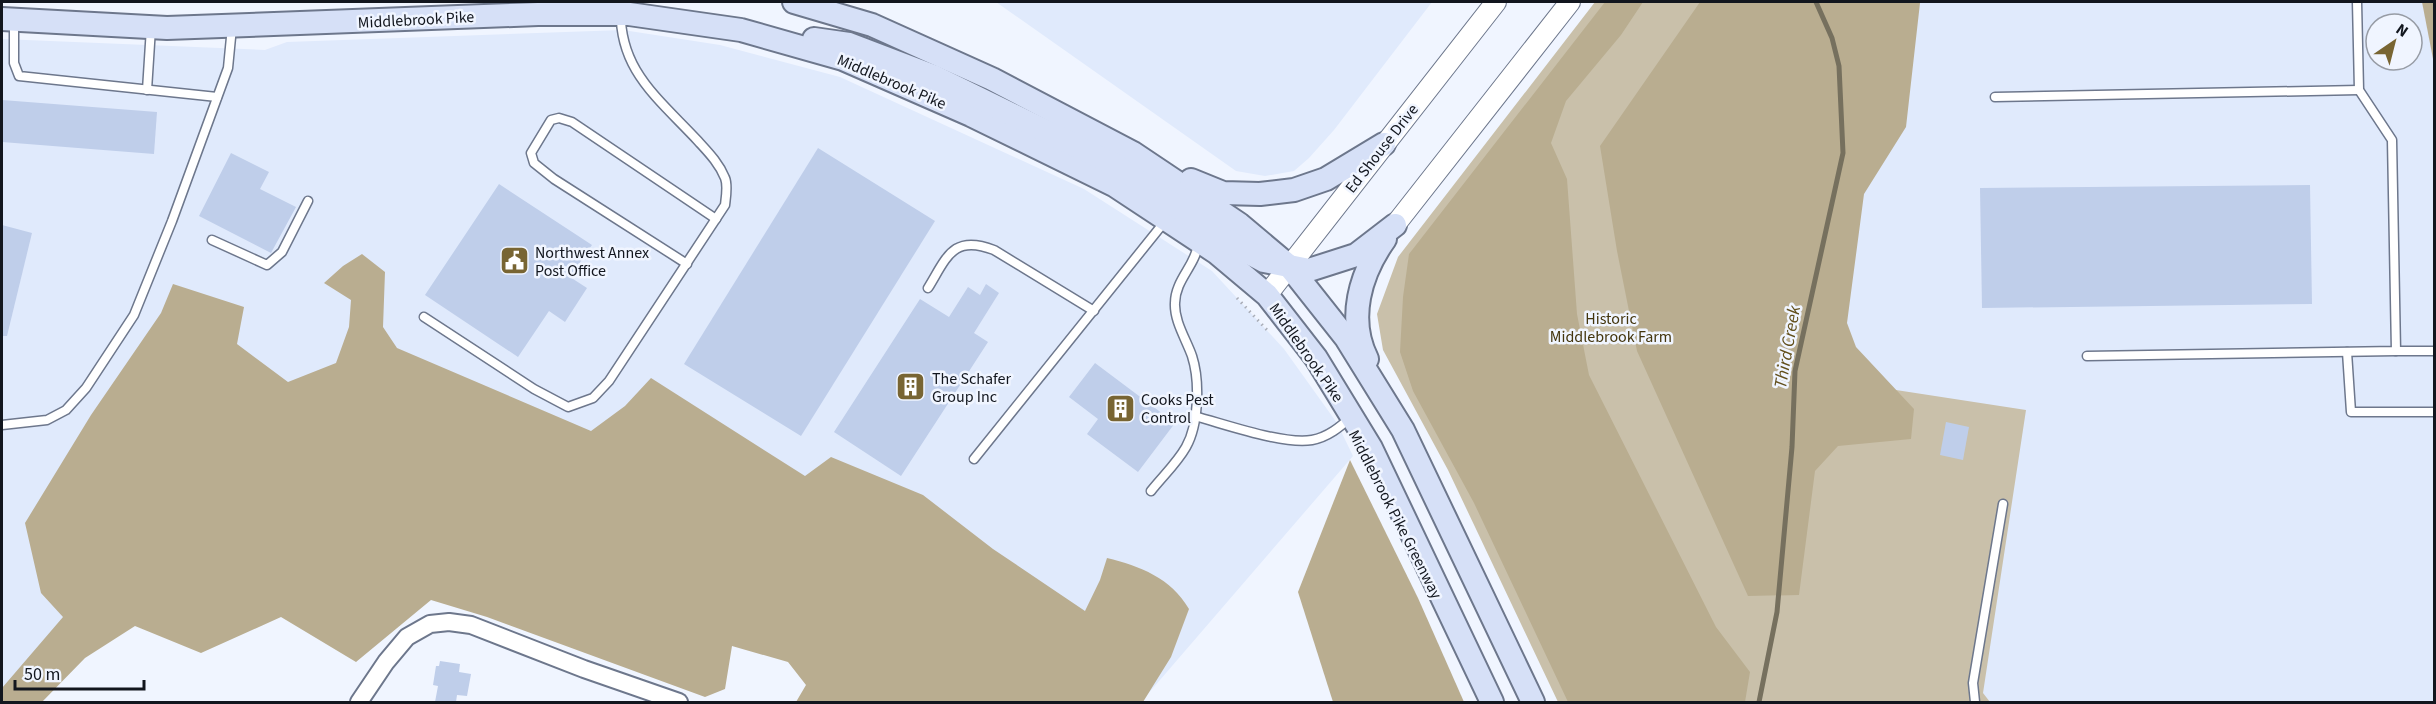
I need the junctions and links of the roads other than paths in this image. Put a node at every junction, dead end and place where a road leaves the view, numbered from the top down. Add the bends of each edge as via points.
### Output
1 (794, 2) edge
2 (1496, 2) edge
3 (1570, 2) edge
4 (2357, 2) edge
5 (620, 8) edge
6 (8, 20) edge
7 (232, 26) junction
8 (151, 27) junction
9 (741, 30) junction
10 (147, 90) junction
11 (2359, 90) junction
12 (217, 97) junction
13 (1995, 98) dead end
14 (1384, 144) junction
15 (1145, 161) junction
16 (308, 201) dead end
17 (716, 219) junction
18 (1167, 219) junction
19 (1395, 225) junction
20 (212, 240) dead end
21 (1198, 240) junction
22 (687, 264) junction
23 (1290, 266) junction
24 (928, 288) dead end
25 (1267, 295) junction
26 (1094, 311) junction
27 (424, 317) dead end
28 (2396, 351) junction
29 (2434, 351) edge
30 (2347, 352) junction
31 (2086, 356) dead end
32 (2434, 412) edge
33 (1194, 416) junction
34 (1352, 416) junction
35 (2, 425) edge
36 (1403, 430) junction
37 (974, 459) dead end
38 (1151, 491) dead end
39 (2003, 504) dead end
40 (359, 702) edge
41 (679, 702) edge
42 (1492, 702) edge
43 (1533, 702) edge
44 (1975, 702) edge

1 - 15 main road via 872,25 992,79
2 - 14 street, Ed Shouse Drive
3 - 19 street
4 - 11 lane
5 - 7 main road, Middlebrook Pike
5 - 9 main road, Middlebrook Pike
5 - 17 lane via 630,62 643,84 713,158 726,179 725,205
6 - 8 main road, Middlebrook Pike
6 - 10 lane via 19,76
7 - 8 main road, Middlebrook Pike
7 - 12 lane via 228,68
8 - 10 lane
9 - 18 main road, Middlebrook Pike via 843,59 971,115 1114,185
9 - 23 main road via 849,44 933,76 1117,166 1230,243 1264,261
10 - 12 lane
11 - 13 lane
11 - 28 lane via 2392,140
12 - 35 lane via 168,232 134,315 116,346 66,410 47,420
14 - 15 main road via 1326,178 1294,190 1260,194 1223,193
14 - 23 street, Ed Shouse Drive
15 - 23 main road via 1239,224
16 - 20 lane via 282,252 267,265
17 - 22 lane
17 - 22 lane via 572,122 551,120 536,140 531,153 534,163
18 - 21 main road, Middlebrook Pike
18 - 26 lane
19 - 23 main road via 1356,255 1309,270
19 - 36 main road via 1371,259 1358,296 1360,345
21 - 25 main road, Middlebrook Pike
21 - 33 lane via 1197,252 1177,287 1174,304 1194,362
22 - 27 lane via 609,381 593,398 568,407
23 - 25 street, Ed Shouse Drive
23 - 36 main road via 1346,338
24 - 26 lane via 955,249 981,244
25 - 34 main road, Middlebrook Pike via 1316,358
26 - 37 lane
28 - 29 lane
28 - 30 lane
30 - 31 lane
30 - 32 lane via 2351,412
33 - 34 lane via 1285,439 1311,440 1340,428
33 - 38 lane via 1187,447
34 - 42 main road, Middlebrook Pike
36 - 43 main road
39 - 44 lane via 1974,683
40 - 41 street via 407,637 430,624 449,622 471,625

